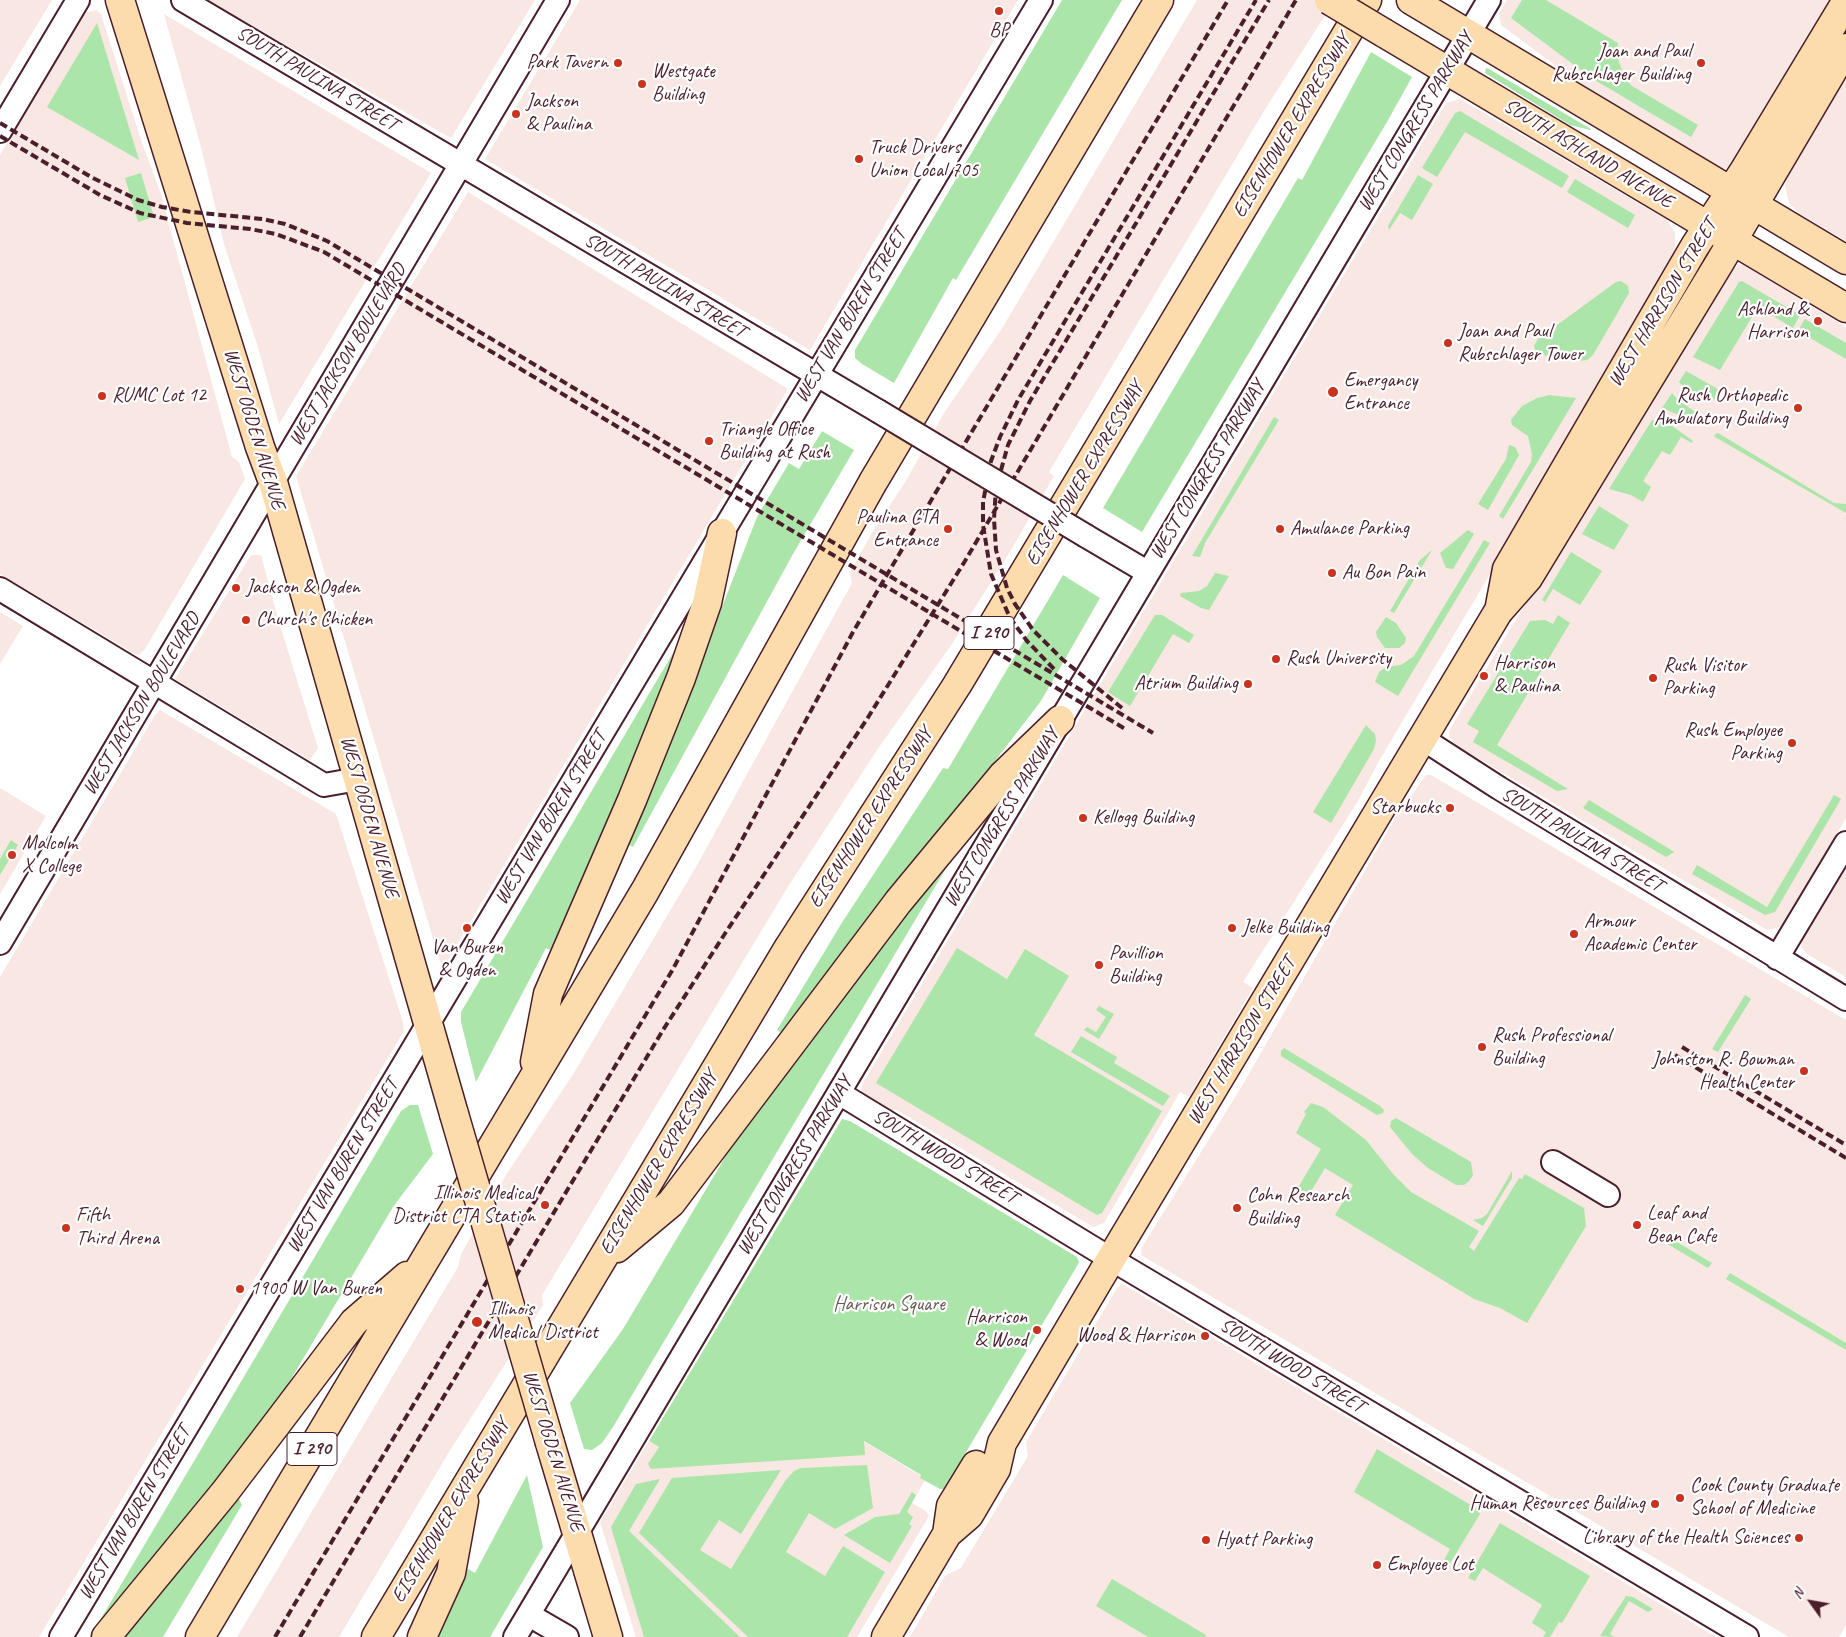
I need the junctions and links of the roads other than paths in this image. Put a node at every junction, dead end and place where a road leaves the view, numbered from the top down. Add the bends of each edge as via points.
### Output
1 (78, 0) edge
2 (120, 0) edge
3 (183, 0) edge
4 (558, 0) edge
5 (1041, 0) edge
6 (1159, 0) edge
7 (1329, 0) edge
8 (1367, 0) edge
9 (1411, 0) edge
10 (1489, 0) edge
11 (1846, 2) edge
12 (1468, 34) junction
13 (1846, 48) edge
14 (1446, 70) junction
15 (0, 130) edge
16 (462, 165) junction
17 (1741, 199) junction
18 (1708, 226) junction
19 (1732, 240) junction
20 (1846, 260) edge
21 (1846, 308) edge
22 (816, 375) junction
23 (273, 482) junction
24 (722, 533) junction
25 (1147, 572) junction
26 (0, 589) edge
27 (1498, 612) junction
28 (156, 682) junction
29 (1060, 720) junction
30 (1423, 739) junction
31 (358, 779) junction
32 (1846, 843) edge
33 (0, 943) edge
34 (1777, 958) junction
35 (1846, 999) edge
36 (428, 1025) junction
37 (531, 1081) junction
38 (839, 1092) junction
39 (1553, 1162) dead end
40 (1608, 1196) dead end
41 (1111, 1258) junction
42 (602, 1260) junction
43 (425, 1261) junction
44 (467, 1485) junction
45 (578, 1530) junction
46 (528, 1615) junction
47 (61, 1637) edge
48 (106, 1637) edge
49 (200, 1637) edge
50 (376, 1637) edge
51 (422, 1637) edge
52 (515, 1637) edge
53 (567, 1637) edge
54 (608, 1637) edge
55 (886, 1637) edge
56 (1747, 1637) edge

1 - 15 street
2 - 23 main road, WEST OGDEN AVENUE
3 - 16 street, SOUTH PAULINA STREET
4 - 16 street, WEST JACKSON BOULEVARD
5 - 22 street, WEST VAN BUREN STREET
6 - 37 main road, I 290 via 873,482 645,891
7 - 14 main road, SOUTH ASHLAND AVENUE, bridge
8 - 42 main road, EISENHOWER EXPRESSWAY / I 290 via 968,668 789,947
9 - 12 main road, SOUTH ASHLAND AVENUE
10 - 12 street, WEST CONGRESS PARKWAY
11 - 17 main road, WEST HARRISON STREET
12 - 14 street, WEST CONGRESS PARKWAY
12 - 17 main road, SOUTH ASHLAND AVENUE
13 - 17 main road, WEST HARRISON STREET
14 - 18 main road, SOUTH ASHLAND AVENUE
14 - 25 street, WEST CONGRESS PARKWAY
16 - 22 street, SOUTH PAULINA STREET
16 - 23 street, WEST JACKSON BOULEVARD
17 - 18 main road, WEST HARRISON STREET
17 - 19 main road, WEST HARRISON STREET
17 - 20 main road, SOUTH ASHLAND AVENUE
18 - 19 main road, SOUTH ASHLAND AVENUE
18 - 27 main road, WEST HARRISON STREET via 1507,568
19 - 21 main road, SOUTH ASHLAND AVENUE
19 - 27 main road, WEST HARRISON STREET via 1528,578
22 - 24 street, WEST VAN BUREN STREET
22 - 25 street, SOUTH PAULINA STREET, bridge
23 - 28 street, WEST JACKSON BOULEVARD
23 - 31 main road, WEST OGDEN AVENUE
24 - 36 street, WEST VAN BUREN STREET
24 - 37 main road via 707,603 681,678 548,994
25 - 29 street, WEST CONGRESS PARKWAY
26 - 28 street
27 - 30 main road, WEST HARRISON STREET
28 - 31 street via 324,785
28 - 33 street, WEST JACKSON BOULEVARD
29 - 38 street, WEST CONGRESS PARKWAY
29 - 42 main road via 1003,775 898,902 671,1203
30 - 34 street, SOUTH PAULINA STREET
30 - 41 main road, WEST HARRISON STREET
31 - 36 main road, WEST OGDEN AVENUE
32 - 34 street
34 - 35 street, SOUTH PAULINA STREET
36 - 45 main road, WEST OGDEN AVENUE, bridge
36 - 47 street, WEST VAN BUREN STREET
37 - 43 main road, I 290
38 - 41 street, SOUTH WOOD STREET
38 - 45 street, WEST CONGRESS PARKWAY
39 - 40 street
41 - 55 main road, WEST HARRISON STREET via 1002,1443 980,1458 951,1506 947,1534
41 - 56 street, SOUTH WOOD STREET
42 - 44 main road, EISENHOWER EXPRESSWAY / I 290
43 - 48 main road via 354,1322 225,1492
43 - 49 main road, I 290
44 - 50 main road, EISENHOWER EXPRESSWAY / I 290
44 - 51 main road via 452,1573
45 - 46 street, WEST CONGRESS PARKWAY
45 - 54 main road, WEST OGDEN AVENUE
46 - 52 street, WEST CONGRESS PARKWAY
46 - 53 street

